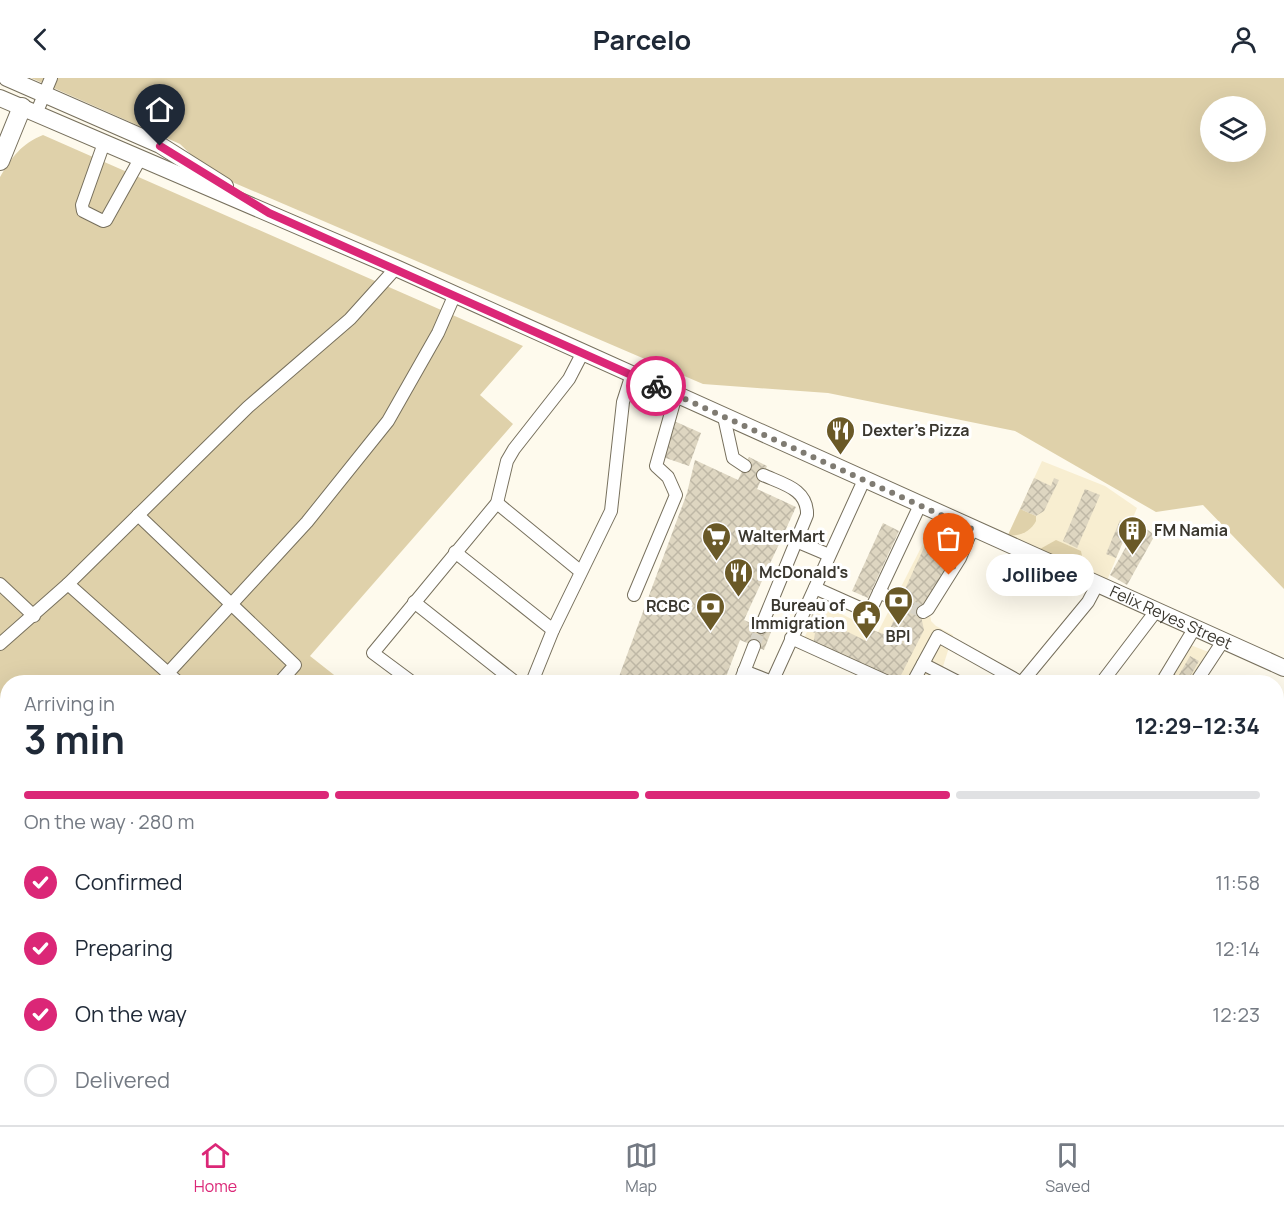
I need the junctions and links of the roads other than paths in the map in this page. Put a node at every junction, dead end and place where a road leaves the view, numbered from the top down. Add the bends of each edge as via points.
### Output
1 (6, 78) edge
2 (51, 78) edge
3 (0, 89) edge
4 (37, 91) junction
5 (0, 98) edge
6 (29, 111) junction
7 (104, 143) junction
8 (140, 159) junction
9 (0, 161) edge
10 (269, 213) junction
11 (396, 268) junction
12 (455, 294) junction
13 (583, 352) junction
14 (632, 374) junction
15 (676, 395) junction
16 (724, 417) junction
17 (745, 466) dead end
18 (763, 475) dead end
19 (864, 480) junction
20 (496, 503) junction
21 (920, 505) junction
22 (138, 515) junction
23 (972, 529) junction
24 (796, 541) junction
25 (456, 552) junction
26 (829, 555) junction
27 (580, 571) junction
28 (0, 584) edge
29 (69, 584) junction
30 (1097, 585) junction
31 (815, 588) junction
32 (879, 592) junction
33 (634, 595) dead end
34 (896, 600) tunnel mouth
35 (414, 602) junction
36 (234, 605) junction
37 (1156, 611) junction
38 (923, 612) dead end
39 (34, 616) junction
40 (761, 627) tunnel mouth
41 (1194, 629) junction
42 (553, 630) junction
43 (791, 638) junction
44 (1223, 641) junction
45 (0, 644) edge
46 (754, 646) tunnel mouth
47 (923, 664) junction
48 (1284, 668) edge
49 (169, 672) junction
50 (172, 675) edge
51 (286, 675) edge
52 (403, 675) edge
53 (506, 675) edge
54 (535, 675) edge
55 (742, 675) edge
56 (775, 675) edge
57 (873, 675) edge
58 (917, 675) edge
59 (944, 675) edge
60 (1008, 675) edge
61 (1027, 675) edge
62 (1107, 675) edge
63 (1167, 675) edge
64 (1201, 675) edge

1 - 3 main road
1 - 4 main road, Felix Reyes Street
2 - 4 street
4 - 6 main road
4 - 10 main road, Felix Reyes Street via 160,146
5 - 6 main road, Felix Reyes Street
6 - 7 main road, Felix Reyes Street
6 - 9 highway
7 - 8 main road, Felix Reyes Street
7 - 8 street via 82,205 83,211 103,221
8 - 10 main road, Felix Reyes Street
10 - 11 main road, Felix Reyes Street
11 - 12 main road, Felix Reyes Street
11 - 22 street via 350,319 248,407
12 - 13 main road, Felix Reyes Street
12 - 36 street via 438,333 388,421
13 - 14 main road, Felix Reyes Street
13 - 20 street via 569,379 507,461
14 - 15 main road, Felix Reyes Street
14 - 27 street via 623,402 611,511
15 - 16 main road, Felix Reyes Street
15 - 33 street via 656,466 668,477 676,495
16 - 17 street via 733,458
16 - 19 main road, Felix Reyes Street
18 - 24 street via 805,497 807,515
19 - 21 main road, Felix Reyes Street
19 - 26 street
20 - 25 street
20 - 27 street
21 - 23 main road, Felix Reyes Street
21 - 32 street
22 - 29 street
22 - 36 street
23 - 30 main road, Felix Reyes Street
23 - 38 street via 960,558
24 - 26 street
24 - 40 street
25 - 35 street
25 - 42 street
26 - 31 street
27 - 42 street
28 - 39 street
29 - 39 street
29 - 49 street
30 - 37 main road, Felix Reyes Street
30 - 61 street via 1088,602
31 - 32 street via 867,610
31 - 43 street
32 - 34 street
35 - 52 street via 373,653
35 - 53 street
36 - 49 street
36 - 51 street via 295,665
37 - 41 main road, Felix Reyes Street
37 - 62 street
39 - 45 street
41 - 44 main road, Felix Reyes Street
41 - 63 street
42 - 54 street
43 - 56 street
43 - 57 street
44 - 48 main road, Felix Reyes Street
44 - 64 street
46 - 55 street
47 - 58 street
47 - 59 street
47 - 60 street via 938,636
49 - 50 street

